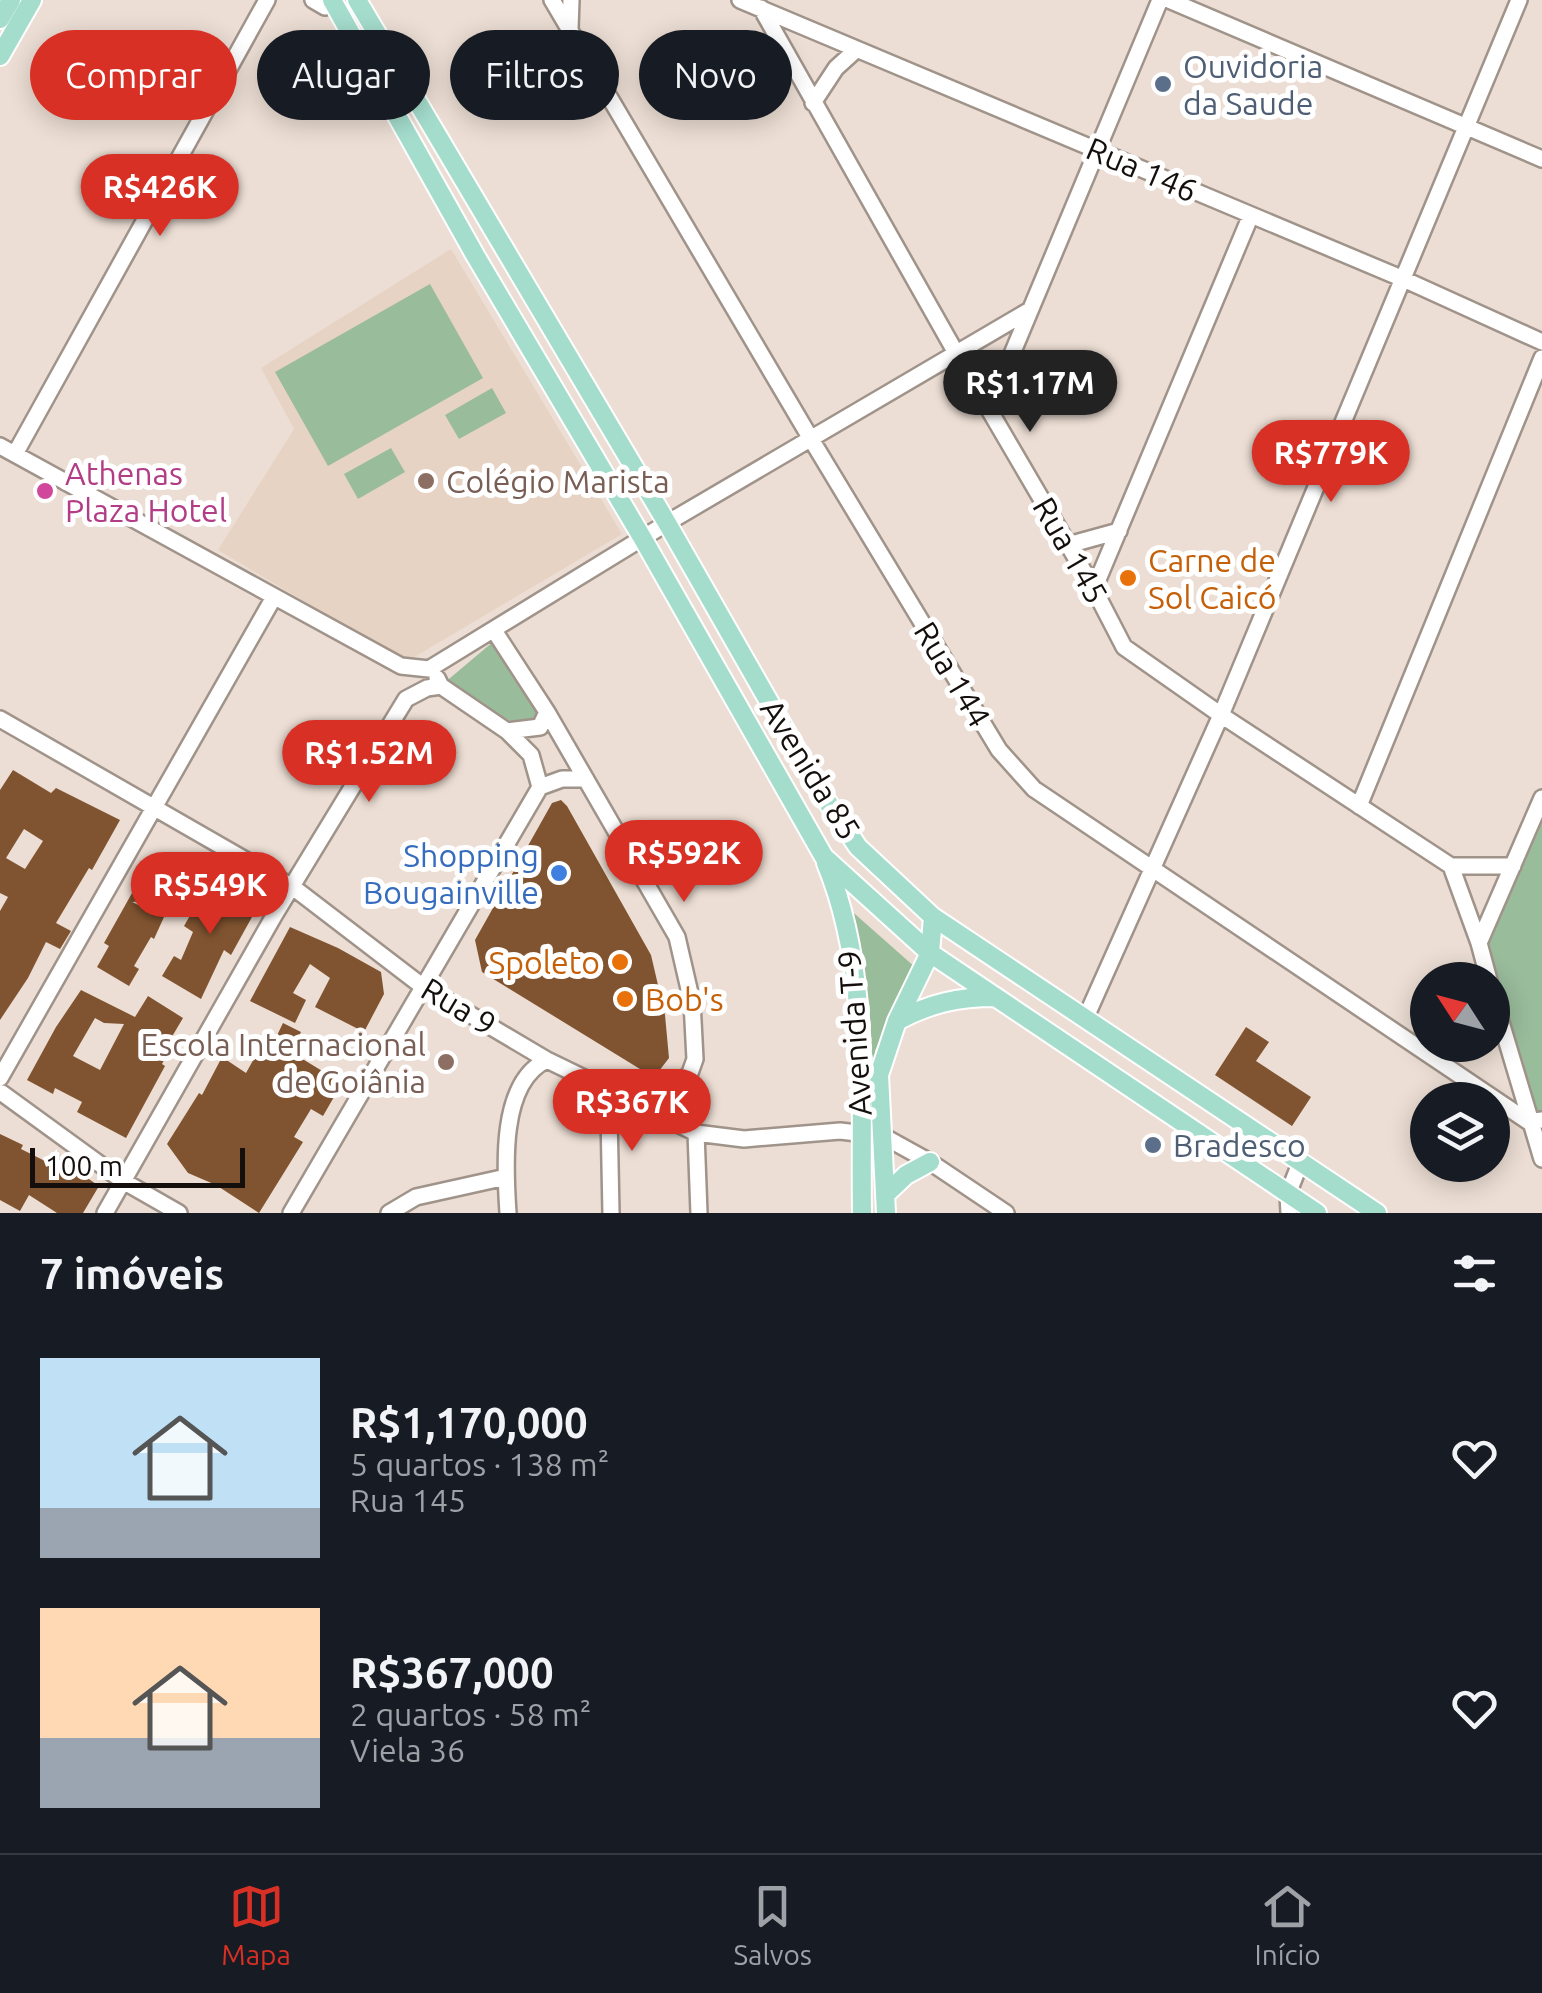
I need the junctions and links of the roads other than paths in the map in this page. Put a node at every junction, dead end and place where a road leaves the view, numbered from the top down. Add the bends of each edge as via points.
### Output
1 (11, 0) edge
2 (32, 0) edge
3 (357, 0) edge
4 (368, 0) edge
5 (552, 0) edge
6 (571, 0) edge
7 (740, 0) edge
8 (1160, 0) edge
9 (1169, 0) edge
10 (1519, 0) edge
11 (269, 1) edge
12 (323, 2) edge
13 (761, 8) junction
14 (0, 19) edge
15 (570, 29) junction
16 (857, 49) junction
17 (0, 56) edge
18 (813, 102) junction
19 (1467, 127) junction
20 (442, 143) junction
21 (1098, 150) junction
22 (1542, 159) edge
23 (1251, 215) junction
24 (1400, 278) junction
25 (1030, 310) junction
26 (1542, 342) edge
27 (956, 354) junction
28 (1542, 358) edge
29 (989, 409) junction
30 (811, 440) junction
31 (0, 446) edge
32 (15, 454) junction
33 (667, 524) junction
34 (1118, 532) junction
35 (643, 539) junction
36 (1068, 545) junction
37 (1094, 589) junction
38 (274, 597) junction
39 (494, 632) junction
40 (441, 664) junction
41 (402, 666) junction
42 (441, 686) junction
43 (406, 699) junction
44 (547, 712) junction
45 (1221, 716) junction
46 (1, 721) edge
47 (507, 731) junction
48 (586, 779) junction
49 (540, 787) junction
50 (1542, 799) edge
51 (156, 806) junction
52 (1359, 806) junction
53 (824, 858) junction
54 (1451, 866) junction
55 (1513, 866) junction
56 (1154, 870) junction
57 (294, 888) junction
58 (933, 917) junction
59 (1479, 943) junction
60 (930, 953) junction
61 (1484, 962) edge
62 (422, 986) junction
63 (996, 997) junction
64 (1086, 1017) junction
65 (897, 1021) junction
66 (1510, 1046) edge
67 (547, 1060) junction
68 (613, 1092) junction
69 (2, 1093) edge
70 (638, 1104) junction
71 (1535, 1121) edge
72 (861, 1131) junction
73 (696, 1133) junction
74 (883, 1136) junction
75 (1542, 1159) edge
76 (1300, 1161) junction
77 (930, 1162) junction
78 (506, 1177) junction
79 (123, 1182) junction
80 (1288, 1203) edge
81 (886, 1204) edge
82 (105, 1213) edge
83 (179, 1213) edge
84 (291, 1213) edge
85 (389, 1213) edge
86 (508, 1213) edge
87 (611, 1213) edge
88 (699, 1213) edge
89 (862, 1213) edge
90 (1006, 1213) edge
91 (1317, 1213) edge
92 (1377, 1213) edge

1 - 14 main road
2 - 17 main road
3 - 20 main road, Avenida 85
4 - 20 main road, Avenida 85 via 430,105
5 - 15 street, Rua 144
6 - 15 street
7 - 13 street, Rua 146
8 - 21 street
9 - 19 street
10 - 19 street
11 - 32 street
12 - 35 main road, Avenida 85
13 - 16 street, Rua 146
13 - 18 street, Rua 145
15 - 30 street, Rua 144
16 - 18 street
16 - 21 street, Rua 146
18 - 27 street, Rua 145
19 - 22 street
19 - 24 street
20 - 33 main road, Avenida 85
21 - 23 street, Rua 146
21 - 25 street
23 - 24 street, Rua 146
23 - 34 street
24 - 26 street, Rua 146
24 - 45 street
25 - 27 street
25 - 29 street
27 - 29 street, Rua 145
27 - 30 street
28 - 52 street
29 - 36 street, Rua 145
30 - 33 street
30 - 56 street, Rua 144 via 1000,750 1034,789
31 - 32 street
32 - 38 street
33 - 35 street
33 - 58 main road, Avenida 85 via 820,791 858,847
34 - 36 street
34 - 37 street
35 - 39 street
35 - 53 main road, Avenida 85
36 - 37 street, Rua 145
37 - 45 street, Rua 145 via 1124,647
38 - 41 street
38 - 51 street
39 - 40 street
39 - 44 street
40 - 41 street
40 - 42 street
41 - 43 street
42 - 43 street
42 - 47 street
43 - 57 street
44 - 47 street via 540,728
44 - 48 street
45 - 52 street, Rua 145
45 - 56 street
46 - 51 street, Rua 9
47 - 49 street via 531,755
48 - 49 street
48 - 70 street via 676,937 692,1002 690,1073 665,1094
49 - 62 street
50 - 55 street
51 - 57 street, Rua 9
51 - 69 street
52 - 54 street, Rua 145
53 - 60 main road, Avenida 85
53 - 72 main road, Avenida T-9 via 840,895 857,979
54 - 55 street
54 - 59 street
55 - 59 street
56 - 64 street
56 - 71 street, Rua 144
57 - 62 street, Rua 9
57 - 79 street
58 - 60 main road, Avenida T-9
58 - 64 main road, Avenida 85
59 - 61 street
60 - 63 main road, Avenida 85
60 - 65 main road, Avenida T-9
62 - 67 street, Rua 9
62 - 84 street
63 - 65 main road via 948,1000
63 - 80 main road, Avenida 85
64 - 76 main road, Avenida 85
65 - 74 main road, Avenida T-9 via 879,1075
66 - 71 street
67 - 68 street, Rua 9
67 - 78 street via 530,1074 514,1108
68 - 70 street, Rua 9
68 - 87 street
69 - 79 street
70 - 73 street, Rua 9
71 - 75 street
72 - 73 street, Rua 9 via 744,1138
72 - 74 street, Rua 9
72 - 89 main road, Avenida T-9
73 - 88 street
74 - 77 street, Rua 9
74 - 81 main road, Avenida T-9
76 - 80 street
76 - 92 main road, Avenida 85
77 - 81 main road via 906,1175
77 - 90 street, Rua 9
78 - 85 street via 416,1198
78 - 86 street
79 - 82 street
79 - 83 street
80 - 91 main road, Avenida 85

